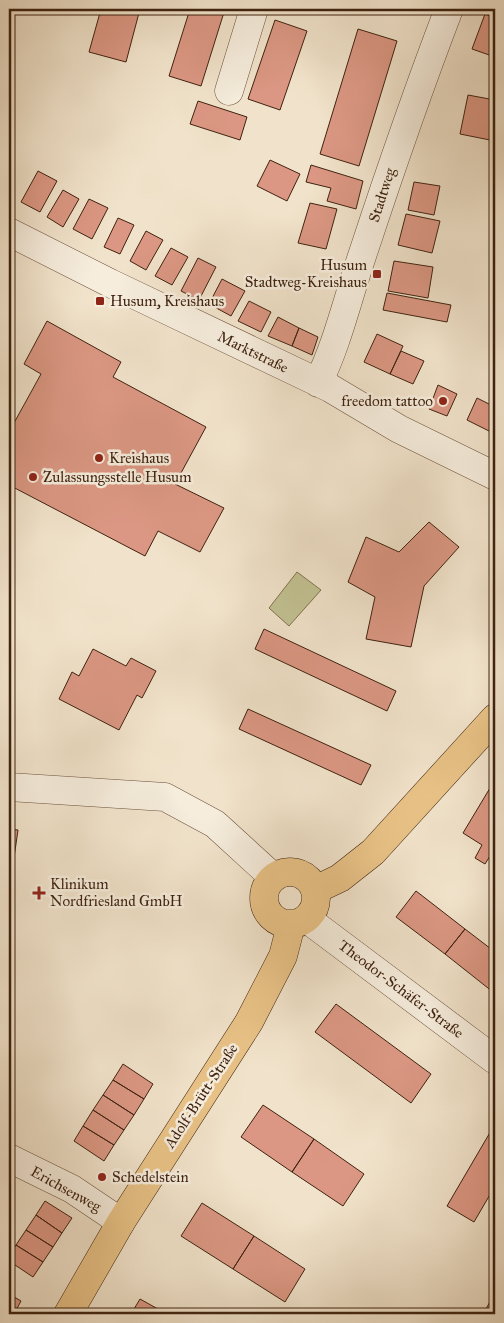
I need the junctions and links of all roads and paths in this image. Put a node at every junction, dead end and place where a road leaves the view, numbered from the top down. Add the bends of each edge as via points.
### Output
1 (254, 9) edge
2 (445, 10) edge
3 (229, 91) dead end
4 (9, 232) edge
5 (318, 383) junction
6 (495, 476) edge
7 (495, 718) edge
8 (9, 786) edge
9 (273, 877) junction
10 (315, 890) junction
11 (299, 922) junction
12 (495, 1060) edge
13 (9, 1158) edge
14 (121, 1222) junction
15 (68, 1314) edge

1 - 3 street
2 - 5 street, Stadtweg via 329,360
4 - 5 street, Marktstraße
5 - 6 street, Marktstraße via 399,429
7 - 10 main road via 373,852 340,878
8 - 9 street via 165,797 215,824
9 - 10 main road via 286,871 298,872 312,882
9 - 11 main road via 264,900 268,914 279,922
10 - 11 main road, Adolf-Brütt-Straße via 316,905
11 - 12 street, Theodor-Schäfer-Straße
11 - 14 main road, Adolf-Brütt-Straße via 248,1022
13 - 14 street, Erichsenweg via 72,1189
14 - 15 main road, Adolf-Brütt-Straße

